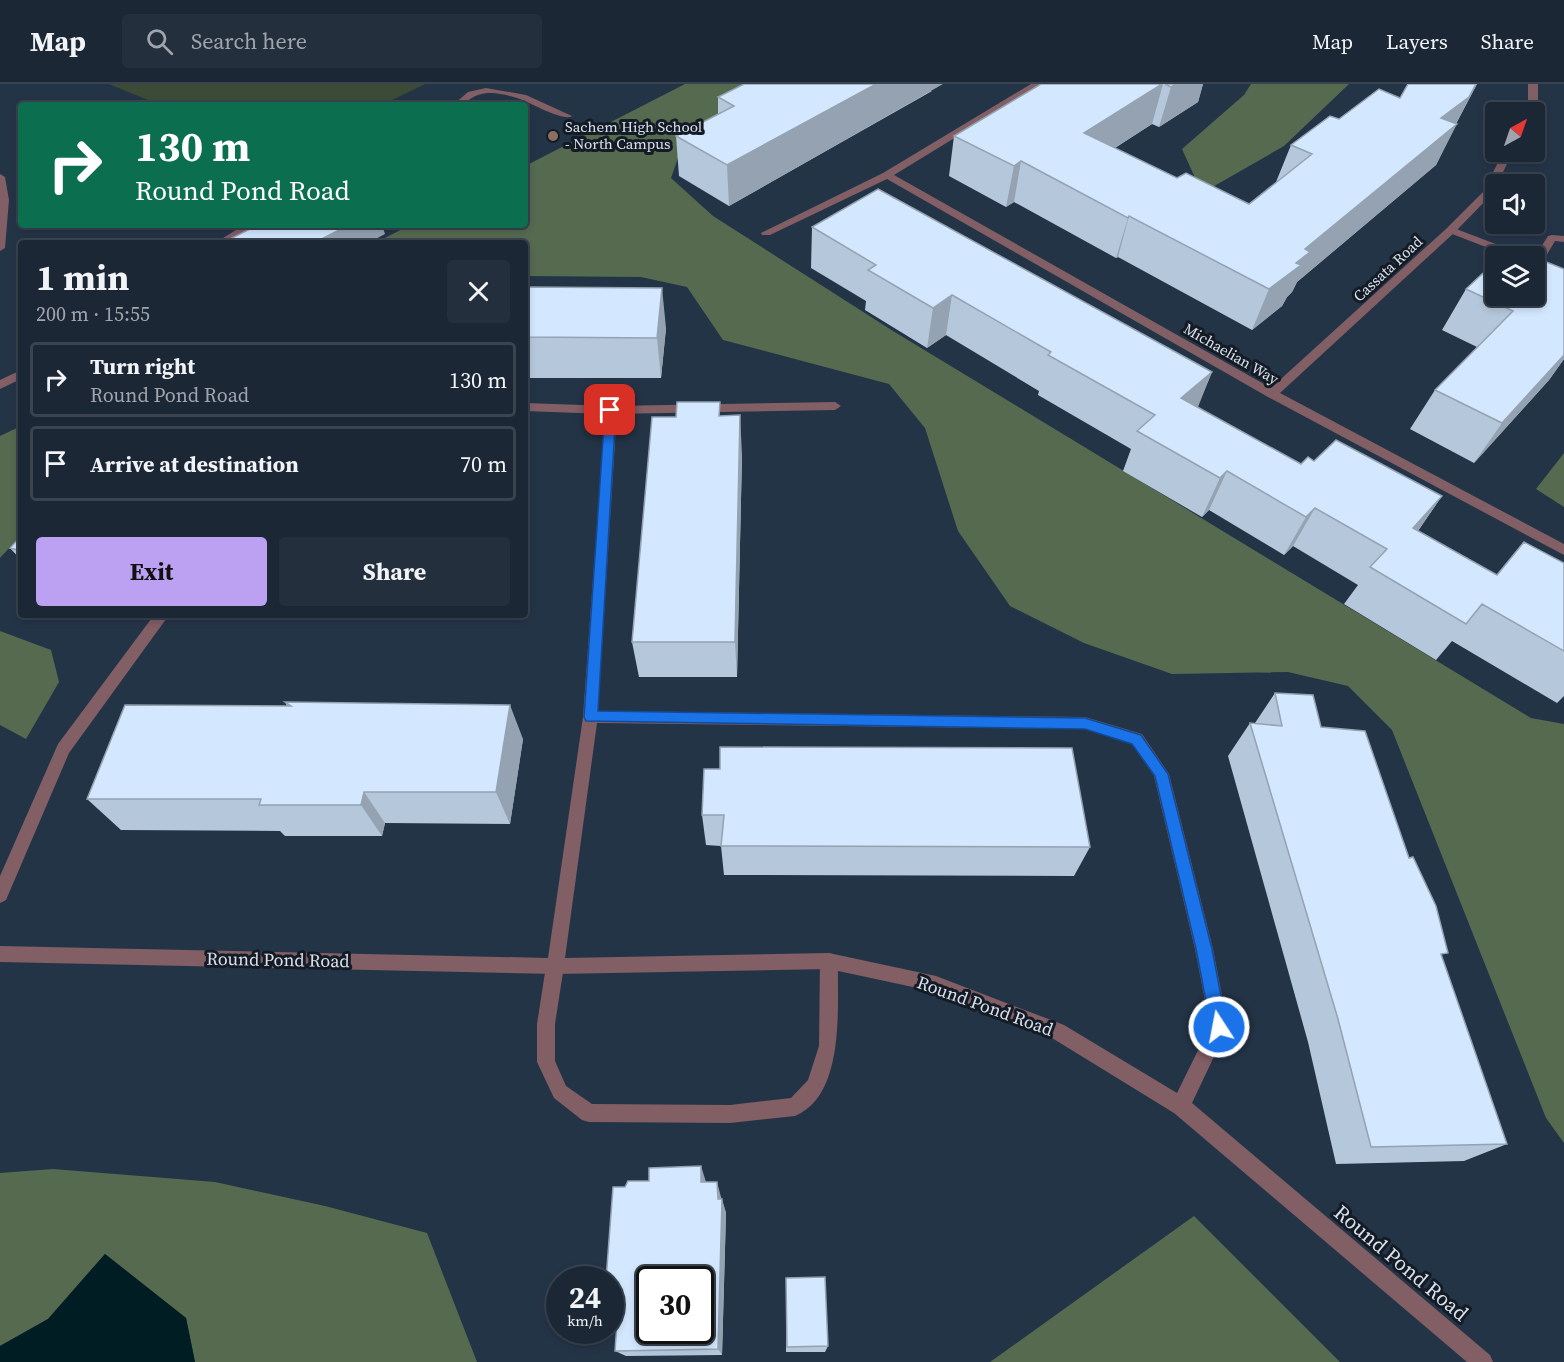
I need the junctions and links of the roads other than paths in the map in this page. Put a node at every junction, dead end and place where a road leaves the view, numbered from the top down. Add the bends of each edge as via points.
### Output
1 (1038, 84) edge
2 (1533, 84) edge
3 (462, 102) edge
4 (1533, 102) edge
5 (567, 116) dead end
6 (1503, 162) edge
7 (887, 175) junction
8 (0, 177) edge
9 (247, 228) edge
10 (1451, 230) junction
11 (766, 233) dead end
12 (1564, 239) edge
13 (225, 240) edge
14 (1492, 246) edge
15 (0, 248) edge
16 (1545, 252) edge
17 (18, 376) edge
18 (0, 385) edge
19 (1272, 394) junction
20 (835, 406) dead end
21 (528, 407) edge
22 (610, 410) junction
23 (1564, 550) edge
24 (160, 618) edge
25 (591, 717) junction
26 (0, 895) edge
27 (0, 954) edge
28 (830, 961) junction
29 (555, 966) junction
30 (1181, 1106) junction
31 (1483, 1362) edge

1 - 7 street
2 - 4 street
3 - 5 street via 479,91 504,92 531,99
6 - 10 street, Cassata Road via 1488,192
7 - 11 street
7 - 19 street, Michaelian Way
8 - 15 street via 4,200
9 - 13 street
10 - 14 street
10 - 19 street, Cassata Road
12 - 16 street via 1552,238
17 - 18 street
19 - 23 street, Michaelian Way
20 - 22 street
21 - 22 street
22 - 25 street
24 - 26 street via 63,749
25 - 29 street
25 - 30 street via 1085,723 1137,739 1161,774 1219,1027
27 - 29 street, Round Pond Road
28 - 29 street, Round Pond Road
28 - 29 street via 828,1046 815,1086 795,1107 730,1114 589,1113 560,1092 546,1062 546,1024
28 - 30 street, Round Pond Road via 936,984 1058,1031
30 - 31 street, Round Pond Road

